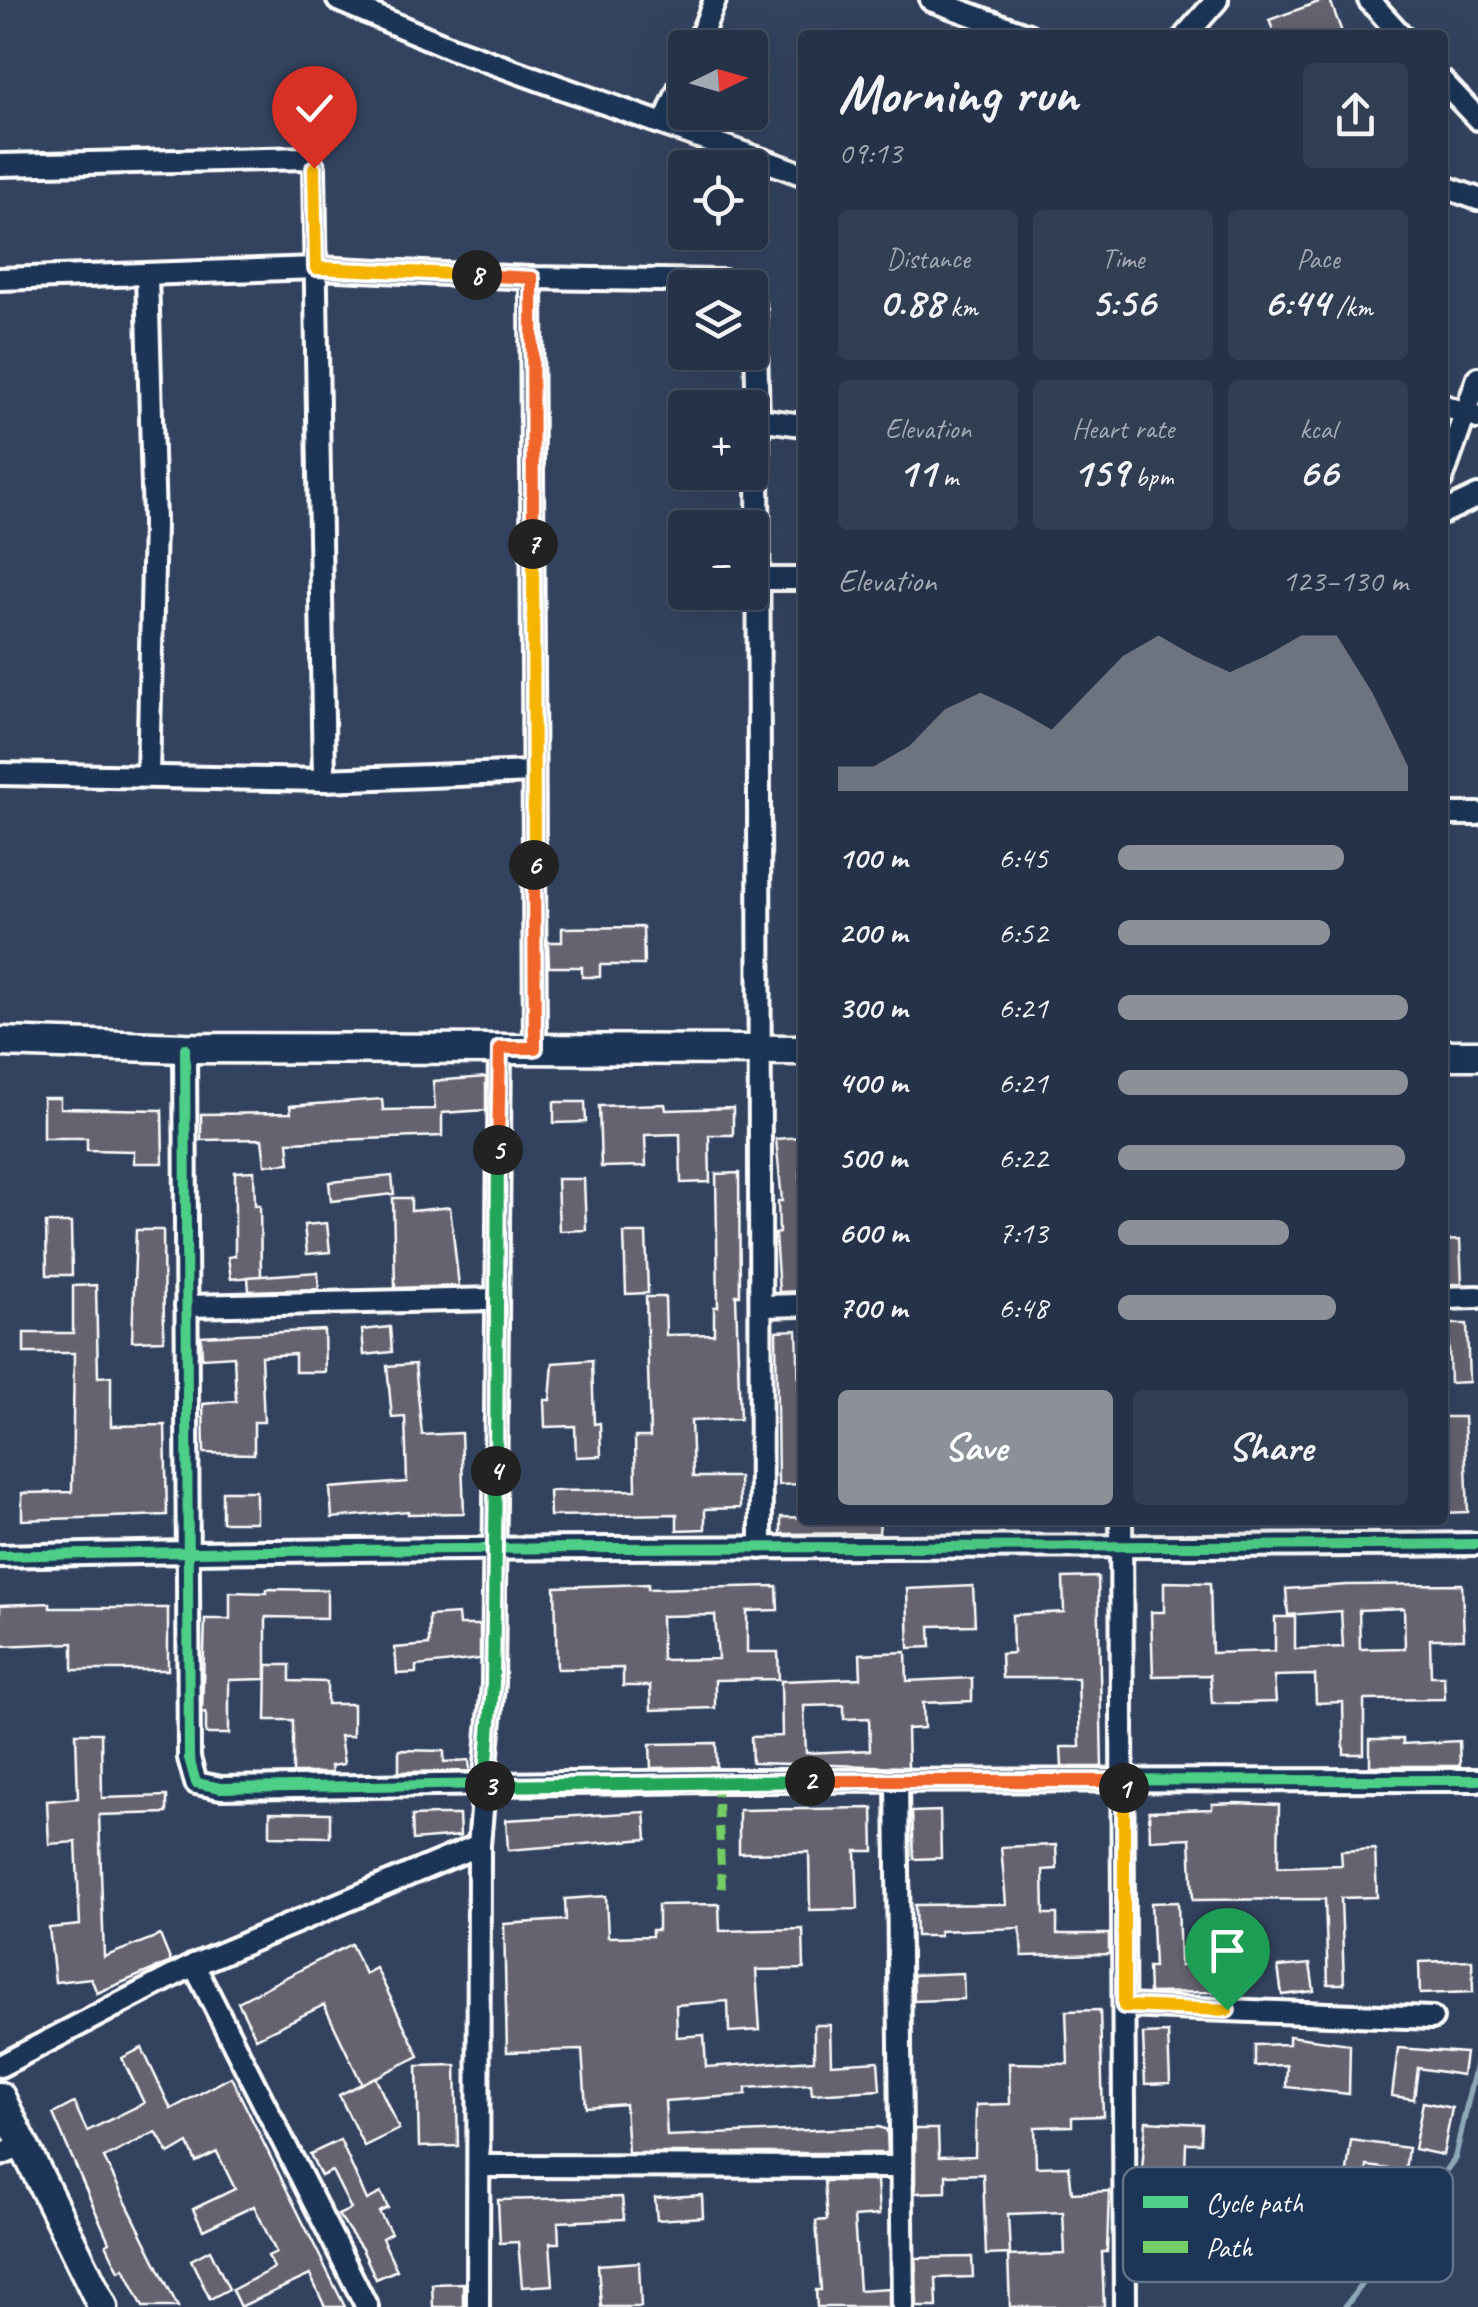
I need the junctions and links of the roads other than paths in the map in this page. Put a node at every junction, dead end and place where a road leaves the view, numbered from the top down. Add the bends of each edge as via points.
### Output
1 (338, 0) edge
2 (715, 0) edge
3 (1217, 0) edge
4 (1369, 0) edge
5 (945, 2) edge
6 (703, 30) edge
7 (1015, 30) edge
8 (1190, 30) edge
9 (1396, 30) edge
10 (1448, 86) edge
11 (668, 114) edge
12 (1478, 119) edge
13 (664, 124) junction
14 (0, 165) edge
15 (798, 173) edge
16 (1448, 188) edge
17 (1478, 198) edge
18 (316, 268) junction
19 (147, 276) junction
20 (532, 278) junction
21 (0, 279) edge
22 (668, 281) edge
23 (1478, 378) edge
24 (1471, 416) edge
25 (768, 419) edge
26 (798, 423) edge
27 (1448, 466) edge
28 (1478, 496) edge
29 (1448, 510) edge
30 (768, 579) edge
31 (798, 579) edge
32 (759, 610) edge
33 (533, 772) junction
34 (0, 774) edge
35 (148, 776) junction
36 (324, 780) junction
37 (1448, 814) edge
38 (1478, 814) edge
39 (0, 1042) edge
40 (185, 1048) junction
41 (500, 1048) junction
42 (535, 1048) junction
43 (798, 1050) edge
44 (762, 1051) junction
45 (1448, 1055) edge
46 (1478, 1055) edge
47 (1478, 1297) edge
48 (1448, 1298) edge
49 (496, 1299) junction
50 (798, 1305) edge
51 (186, 1306) junction
52 (762, 1306) junction
53 (1121, 1525) edge
54 (1478, 1544) edge
55 (497, 1546) junction
56 (1121, 1547) junction
57 (761, 1548) junction
58 (190, 1552) junction
59 (0, 1556) edge
60 (1478, 1780) edge
61 (1124, 1781) junction
62 (897, 1782) junction
63 (485, 1786) junction
64 (479, 1845) junction
65 (194, 1965) junction
66 (1124, 2006) junction
67 (1432, 2018) dead end
68 (0, 2066) edge
69 (0, 2098) edge
70 (12, 2150) edge
71 (479, 2166) junction
72 (902, 2167) junction
73 (1125, 2167) edge
74 (1125, 2282) edge
75 (102, 2307) edge
76 (367, 2307) edge
77 (478, 2307) edge
78 (903, 2307) edge
79 (1125, 2307) edge

1 - 13 street
2 - 6 street
3 - 8 street
4 - 9 street
5 - 7 street
10 - 12 street
11 - 13 street
13 - 15 street
14 - 18 street via 309,158
16 - 17 street
18 - 19 street
18 - 20 street
18 - 36 street
19 - 21 street
19 - 35 street via 154,524
20 - 22 street
20 - 33 street
23 - 24 street
24 - 27 street
25 - 26 street
28 - 29 street
30 - 31 street
32 - 44 street
33 - 36 street
33 - 42 street
34 - 35 street
35 - 36 street
37 - 38 street
39 - 40 street
40 - 41 street
40 - 51 street
41 - 42 street
41 - 49 street
42 - 44 street
43 - 44 street
44 - 52 street
45 - 46 street
47 - 48 street
49 - 51 street
49 - 55 street
50 - 52 street
51 - 58 street
52 - 57 street
53 - 56 street
54 - 56 street
55 - 57 street
55 - 58 street
55 - 63 street
56 - 57 street
56 - 61 street
58 - 59 street
58 - 63 street via 189,1758 196,1783
60 - 61 street
61 - 62 street
61 - 66 street
62 - 63 street
62 - 72 street
63 - 64 street
64 - 65 street
64 - 71 street
65 - 68 street
65 - 76 street
66 - 67 street
66 - 73 street
69 - 70 street
70 - 75 street
71 - 72 street
71 - 77 street
72 - 78 street
74 - 79 street

